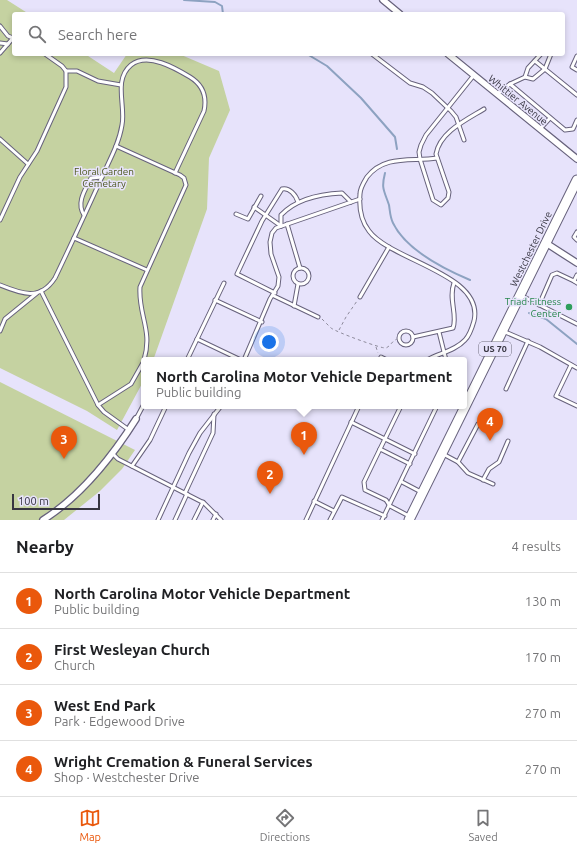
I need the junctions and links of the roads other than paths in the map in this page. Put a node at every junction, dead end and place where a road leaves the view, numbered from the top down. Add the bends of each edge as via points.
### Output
1 (383, 0) edge
2 (398, 12) edge
3 (0, 26) edge
4 (12, 37) edge
5 (12, 40) edge
6 (0, 43) edge
7 (8, 44) junction
8 (0, 53) edge
9 (48, 56) edge
10 (375, 56) edge
11 (450, 56) edge
12 (539, 56) edge
13 (550, 56) edge
14 (577, 56) edge
15 (535, 61) junction
16 (545, 69) junction
17 (577, 70) edge
18 (66, 71) junction
19 (474, 75) junction
20 (524, 77) junction
21 (510, 84) junction
22 (121, 85) junction
23 (497, 94) junction
24 (577, 95) edge
25 (447, 108) junction
26 (484, 109) dead end
27 (550, 118) junction
28 (577, 120) edge
29 (459, 124) junction
30 (540, 130) junction
31 (0, 139) edge
32 (464, 140) dead end
33 (116, 146) junction
34 (438, 158) junction
35 (420, 159) junction
36 (577, 159) edge
37 (28, 164) junction
38 (175, 173) junction
39 (102, 177) junction
40 (577, 180) edge
41 (261, 196) dead end
42 (360, 199) junction
43 (298, 202) junction
44 (351, 202) junction
45 (254, 207) junction
46 (236, 214) dead end
47 (84, 215) junction
48 (266, 215) junction
49 (0, 220) edge
50 (287, 224) junction
51 (281, 226) junction
52 (577, 232) edge
53 (74, 238) junction
54 (577, 240) edge
55 (546, 242) junction
56 (389, 247) junction
57 (577, 263) edge
58 (300, 268) junction
59 (147, 270) junction
60 (577, 275) edge
61 (575, 282) edge
62 (224, 283) dead end
63 (454, 283) junction
64 (298, 284) junction
65 (0, 285) edge
66 (39, 292) junction
67 (274, 294) junction
68 (521, 295) junction
69 (360, 297) road end
70 (215, 300) junction
71 (539, 305) junction
72 (294, 306) junction
73 (318, 317) road end
74 (262, 322) junction
75 (577, 324) edge
76 (0, 331) edge
77 (503, 331) junction
78 (439, 332) junction
79 (413, 336) junction
80 (197, 339) junction
81 (528, 341) junction
82 (444, 352) junction
83 (145, 357) edge
84 (188, 357) edge
85 (235, 357) edge
86 (245, 357) edge
87 (433, 357) edge
88 (445, 357) edge
89 (571, 365) junction
90 (141, 366) edge
91 (577, 368) edge
92 (506, 389) dead end
93 (467, 399) edge
94 (98, 405) junction
95 (577, 406) edge
96 (141, 409) edge
97 (165, 409) edge
98 (218, 409) edge
99 (358, 409) edge
100 (400, 409) edge
101 (436, 409) edge
102 (463, 409) edge
103 (214, 414) junction
104 (136, 419) joint
105 (351, 422) junction
106 (478, 424) dead end
107 (129, 430) junction
108 (385, 440) junction
109 (508, 441) dead end
110 (380, 450) junction
111 (112, 453) junction
112 (415, 454) junction
113 (443, 454) junction
114 (458, 462) junction
115 (410, 464) junction
116 (132, 466) junction
117 (483, 480) junction
118 (402, 482) junction
119 (493, 484) dead end
120 (173, 487) junction
121 (423, 493) junction
122 (186, 494) junction
123 (314, 501) junction
124 (203, 502) junction
125 (390, 506) junction
126 (334, 511) junction
127 (216, 514) junction
128 (384, 516) junction
129 (410, 519) edge
130 (43, 520) edge
131 (158, 520) edge
132 (175, 520) edge
133 (194, 520) edge
134 (213, 520) edge
135 (221, 520) edge
136 (306, 520) edge
137 (330, 520) edge
138 (382, 520) edge

1 - 2 street
3 - 4 lane
5 - 7 lane
6 - 7 lane
7 - 8 lane
9 - 18 lane
10 - 25 lane via 410,83 432,93
11 - 19 street, Whittier Avenue
12 - 15 lane
13 - 16 lane
14 - 17 lane via 572,67
15 - 16 lane
15 - 20 lane
16 - 20 lane via 533,79
16 - 24 lane
18 - 22 lane via 77,71 98,80
18 - 37 lane via 64,95
19 - 23 street, Whittier Avenue
19 - 25 lane
20 - 21 lane
21 - 23 lane
21 - 27 lane
22 - 33 lane via 123,124
22 - 38 lane via 124,73 130,66 146,60 167,66 191,78 200,86 205,97 204,111
23 - 30 street, Whittier Avenue
25 - 29 lane
25 - 35 lane via 426,135 419,152
26 - 29 lane
27 - 28 lane via 569,131 573,129
27 - 30 lane
29 - 32 lane
29 - 34 lane via 437,148
30 - 36 street, Whittier Avenue
31 - 37 lane
33 - 38 lane
33 - 39 lane
34 - 35 lane
34 - 35 lane via 449,192 448,198 441,205 434,200
35 - 42 lane via 393,161 376,167 364,181
37 - 49 lane
38 - 59 lane via 184,178 186,185
39 - 47 lane
39 - 47 lane via 91,178 81,199 81,211
40 - 55 main road, Westchester Drive / US 70
41 - 45 lane
42 - 44 lane
42 - 56 lane via 363,218 369,232
43 - 44 lane via 342,193
43 - 48 lane via 293,193 284,188
43 - 51 lane via 281,215
44 - 50 lane
45 - 46 lane via 248,219
45 - 48 lane
47 - 53 lane
48 - 51 lane
48 - 67 lane via 237,274
50 - 51 lane
50 - 58 lane
51 - 67 lane via 272,233 270,242 271,254 279,277
52 - 54 lane via 574,237
53 - 59 lane
53 - 66 lane via 52,284
55 - 57 street
55 - 68 main road, Westchester Drive / US 70
56 - 63 lane
56 - 69 lane
58 - 64 lane via 294,275
58 - 64 lane via 308,271 309,279 306,283
59 - 83 lane via 140,287 148,340
60 - 61 lane
61 - 71 lane via 557,273 552,275
62 - 70 lane
63 - 78 lane via 451,294 454,326 450,330
63 - 82 lane via 464,289 469,296 475,316 471,331 464,341
64 - 72 lane
65 - 66 lane via 19,293
66 - 76 lane via 5,320
66 - 94 lane
67 - 72 lane
67 - 74 lane
68 - 71 lane
68 - 77 main road, Westchester Drive / US 70
70 - 74 lane
70 - 80 lane
71 - 75 lane
72 - 73 lane
74 - 86 lane
77 - 81 lane
77 - 93 main road, Westchester Drive / US 70
78 - 79 lane
78 - 82 lane
79 - 79 lane via 411,343 407,345 398,339 399,334 406,330
80 - 84 lane
80 - 85 lane
81 - 89 lane
81 - 92 lane
82 - 87 lane
82 - 88 lane
89 - 91 lane
89 - 95 lane via 556,396
90 - 94 lane via 130,384
94 - 107 lane
96 - 104 lane
97 - 116 lane via 150,440
98 - 103 lane
99 - 105 lane
100 - 108 lane
101 - 112 lane
102 - 113 main road, Westchester Drive / US 70
103 - 120 lane via 200,433
103 - 122 lane via 213,433
104 - 107 street
105 - 108 lane
105 - 123 lane
106 - 114 lane
107 - 111 street
108 - 110 lane
108 - 112 lane
109 - 117 lane via 499,462 489,469
110 - 115 lane
110 - 125 lane via 363,487 386,500
111 - 116 lane
111 - 130 street via 61,508
112 - 115 lane
113 - 114 lane
113 - 121 main road, Westchester Drive / US 70
114 - 117 lane via 468,473
115 - 118 lane
116 - 120 lane
117 - 119 lane
118 - 121 lane
118 - 125 lane
120 - 122 lane
120 - 131 lane
121 - 129 main road, Westchester Drive / US 70
122 - 124 lane
122 - 132 lane
123 - 126 lane
123 - 136 lane
124 - 127 lane
124 - 133 lane
125 - 128 lane
125 - 129 lane
126 - 128 lane via 342,497
126 - 137 lane
127 - 134 lane
127 - 135 lane
128 - 138 lane

